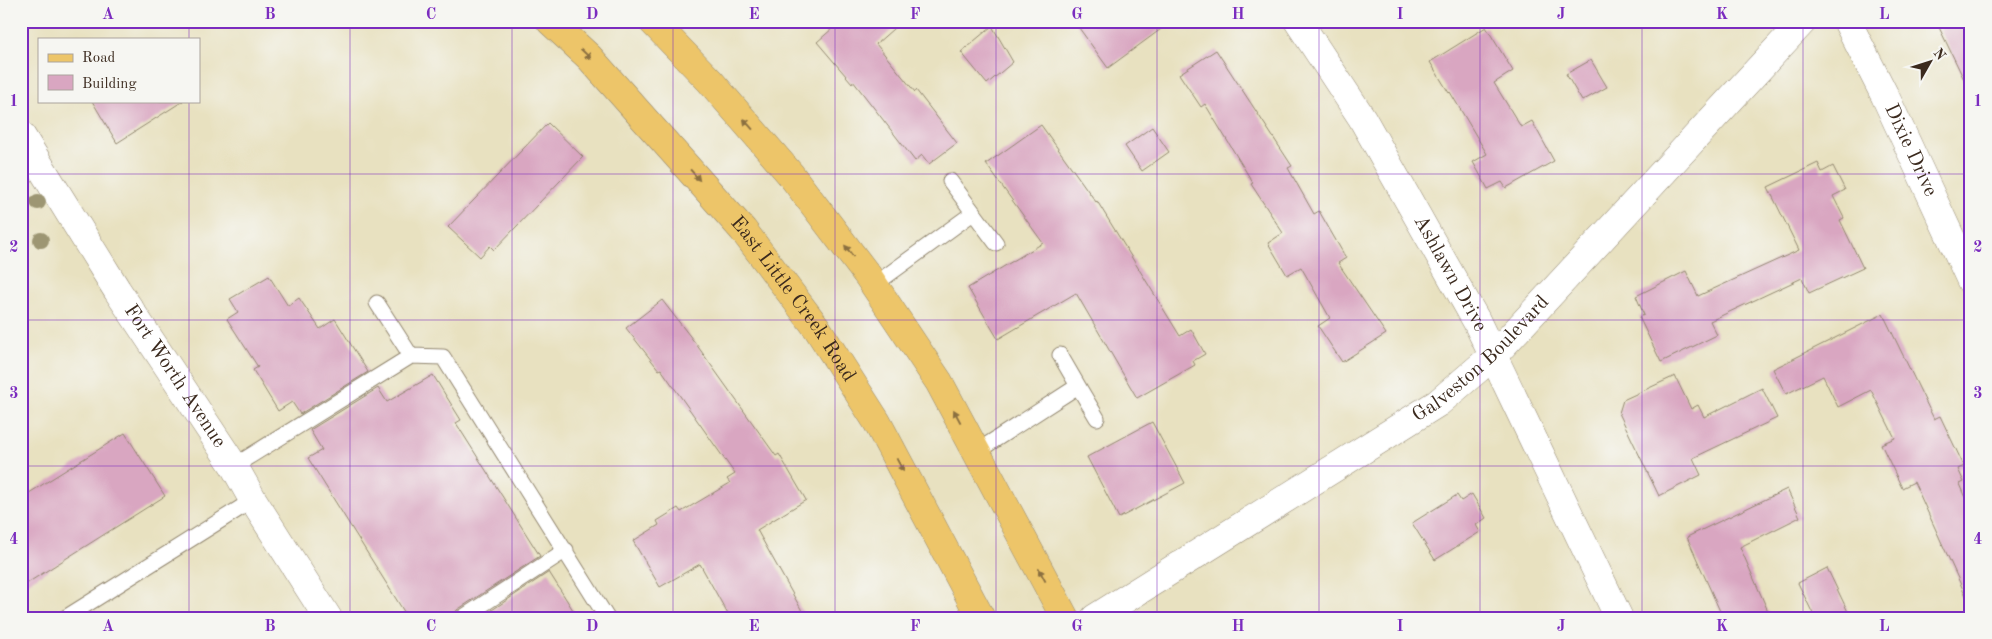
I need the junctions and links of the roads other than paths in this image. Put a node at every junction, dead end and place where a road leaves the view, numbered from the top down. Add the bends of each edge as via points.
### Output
1 (550, 21) edge
2 (652, 21) edge
3 (1298, 21) edge
4 (1803, 21) edge
5 (1847, 21) edge
6 (21, 135) edge
7 (950, 181) dead end
8 (974, 212) junction
9 (996, 243) dead end
10 (1971, 281) edge
11 (874, 285) junction
12 (377, 304) dead end
13 (1494, 354) junction
14 (1060, 355) dead end
15 (411, 356) junction
16 (1078, 386) junction
17 (1097, 418) dead end
18 (976, 452) junction
19 (234, 466) junction
20 (253, 500) junction
21 (566, 550) junction
22 (65, 618) edge
23 (328, 618) edge
24 (462, 618) edge
25 (607, 618) edge
26 (981, 618) edge
27 (1065, 618) edge
28 (1095, 618) edge
29 (1619, 618) edge

1 -> 26 main road, East Little Creek Road via 589,56 743,230 817,328 877,422
11 -> 2 main road via 791,175 710,81
3 - 13 street, Ashlawn Drive via 1362,118
4 - 13 street, Galveston Boulevard
5 - 10 street, Dixie Drive
6 - 19 street, Fort Worth Avenue via 117,290
7 - 8 lane
8 - 9 lane
8 - 11 lane
18 -> 11 main road via 939,382
12 - 15 lane
13 - 28 street, Galveston Boulevard via 1438,403
13 - 29 street, Ashlawn Drive
14 - 16 lane
15 - 19 lane
15 - 21 lane via 443,357
16 - 17 lane
16 - 18 lane
27 -> 18 main road
19 - 20 street, Fort Worth Avenue
20 - 22 lane
20 - 23 street, Fort Worth Avenue
21 - 24 lane
21 - 25 lane

